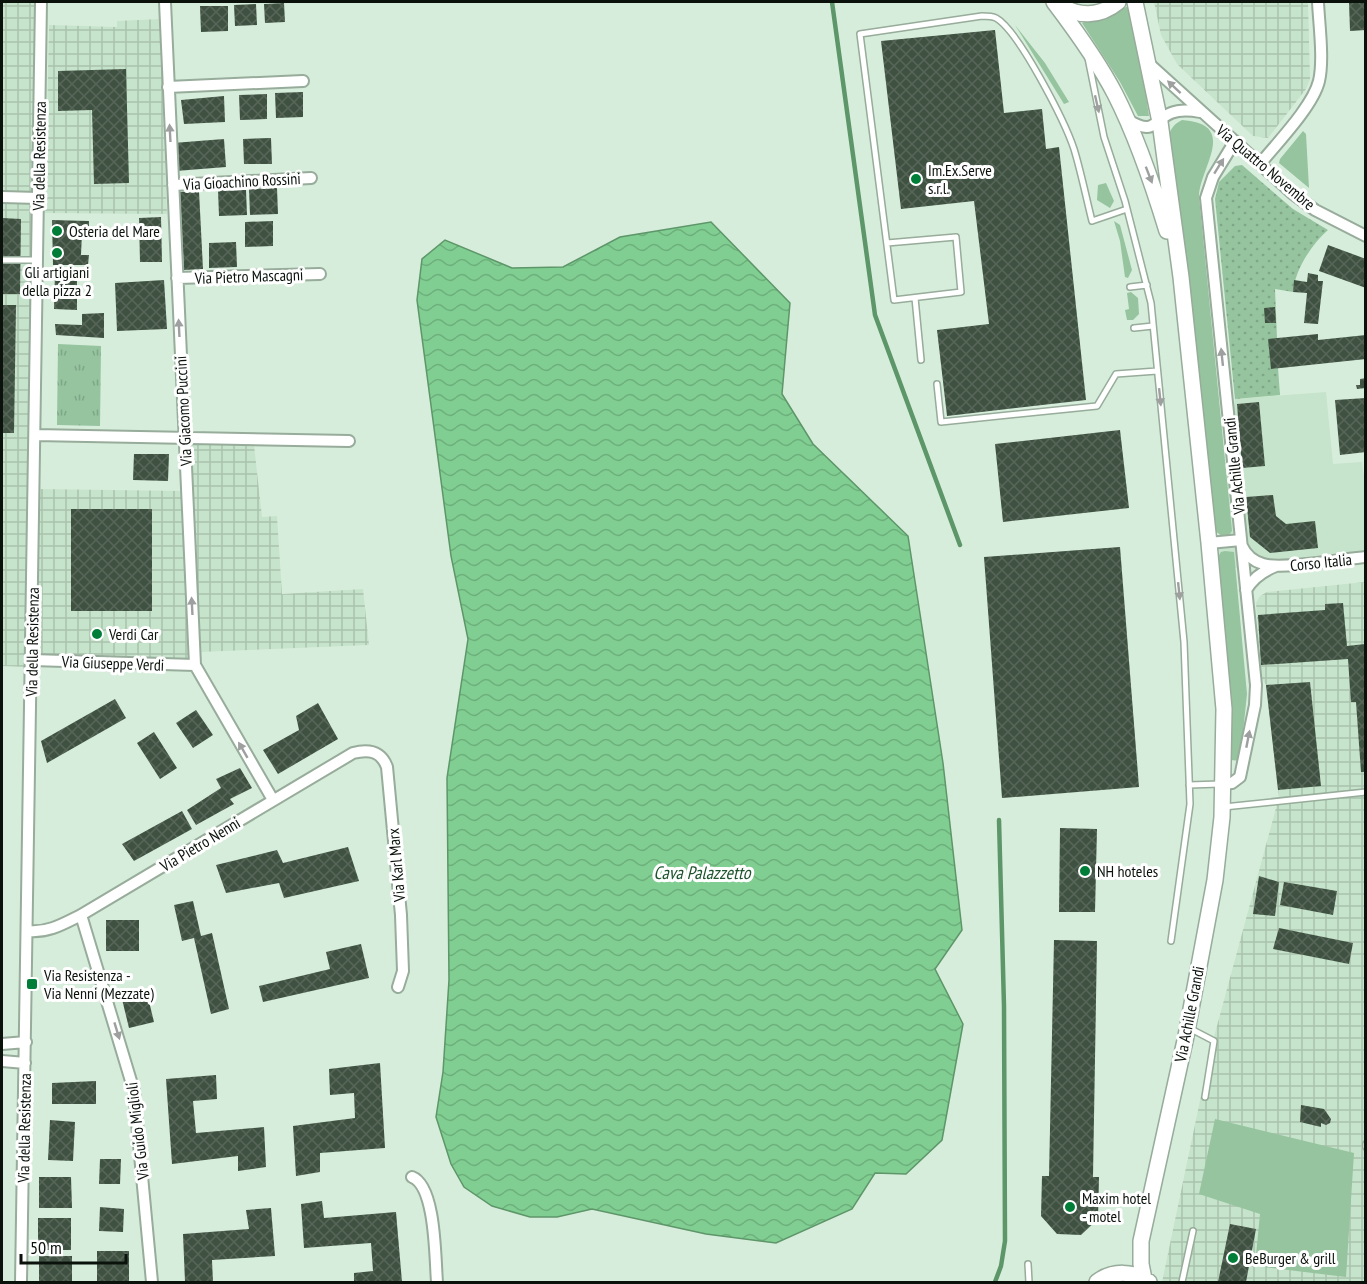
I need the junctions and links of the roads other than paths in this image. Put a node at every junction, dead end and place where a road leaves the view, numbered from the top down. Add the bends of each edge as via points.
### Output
1 (41, 2) edge
2 (165, 2) edge
3 (1055, 2) edge
4 (1118, 2) edge
5 (1136, 2) edge
6 (1318, 2) edge
7 (1088, 47) junction
8 (1147, 61) junction
9 (303, 81) dead end
10 (168, 87) junction
11 (1200, 112) junction
12 (1128, 120) junction
13 (1160, 122) junction
14 (1235, 141) junction
15 (1260, 164) junction
16 (311, 178) dead end
17 (173, 185) junction
18 (2, 197) edge
19 (38, 198) junction
20 (1127, 209) junction
21 (1365, 236) edge
22 (887, 243) junction
23 (2, 260) edge
24 (37, 260) junction
25 (320, 274) dead end
26 (1181, 277) junction
27 (177, 278) junction
28 (1147, 285) junction
29 (1130, 287) dead end
30 (915, 298) junction
31 (1153, 326) junction
32 (1134, 327) dead end
33 (921, 360) dead end
34 (1157, 371) junction
35 (937, 384) dead end
36 (35, 435) junction
37 (184, 438) junction
38 (349, 441) dead end
39 (1241, 542) junction
40 (1209, 543) junction
41 (1365, 557) edge
42 (1276, 566) junction
43 (1246, 590) junction
44 (32, 660) junction
45 (195, 665) junction
46 (371, 751) joint
47 (1222, 784) junction
48 (1189, 785) junction
49 (1365, 792) edge
50 (273, 800) junction
51 (1222, 808) junction
52 (81, 915) junction
53 (28, 932) junction
54 (1171, 941) dead end
55 (398, 987) dead end
56 (1187, 1028) junction
57 (26, 1042) junction
58 (2, 1044) edge
59 (2, 1061) edge
60 (25, 1063) junction
61 (1205, 1097) dead end
62 (412, 1177) dead end
63 (1193, 1231) dead end
64 (1141, 1241) junction
65 (1028, 1264) dead end
66 (1121, 1273) junction
67 (1147, 1281) edge
68 (21, 1282) edge
69 (152, 1282) edge
70 (437, 1282) edge
71 (1029, 1282) edge
72 (1097, 1282) edge
73 (1182, 1282) edge

1 - 19 street, Via della Resistenza
2 - 10 street, Via Giacomo Puccini
3 - 4 main road, Via Achille Grandi via 1085,14 1104,11
3 - 7 main road, Via Achille Grandi
5 - 8 main road, Via Achille Grandi
6 - 15 street via 1317,88
7 - 12 main road, Via Achille Grandi
7 -> 20 lane via 1088,65 1104,137
11 -> 8 street, Via Quattro Novembre
8 - 13 main road, Via Achille Grandi
9 - 10 street
17 -> 10 street, Via Giacomo Puccini
11 - 13 street, Via Quattro Novembre via 1179,110
11 - 14 street, Via Quattro Novembre
12 - 13 street via 1146,127
12 -> 26 main road, Via Achille Grandi
13 - 26 main road, Via Achille Grandi
14 - 15 street, Via Quattro Novembre
39 -> 14 street, Via Achille Grandi via 1206,198 1212,177
15 - 21 street, Via Quattro Novembre via 1309,206
16 - 17 street, Via Gioachino Rossini
17 - 27 street, Via Giacomo Puccini
18 - 19 street
19 - 24 street, Via della Resistenza
20 - 22 lane via 1092,221 1073,148 1053,102 1021,46 1003,24 994,16 982,16 860,34
20 - 28 lane
22 - 30 lane via 894,300
22 - 30 lane via 956,237 961,292
23 - 24 lane
24 - 36 street, Via della Resistenza
25 - 27 street, Via Pietro Mascagni
26 - 40 main road, Via Achille Grandi
37 -> 27 street, Via Giacomo Puccini
28 - 29 lane
28 - 31 lane
30 - 33 lane
31 - 32 lane
31 - 34 lane
34 - 35 lane via 1116,374 1097,406 941,422
34 -> 48 lane via 1184,642
36 - 37 street
36 - 44 street, Via della Resistenza
37 - 38 street
45 -> 37 street, Via Giacomo Puccini
39 - 40 street
39 - 42 street, Corso Italia via 1255,561
39 - 43 street, Via Achille Grandi
40 - 47 main road, Via Achille Grandi via 1224,709
41 - 42 street, Corso Italia
42 - 43 street, Corso Italia via 1261,573
47 -> 43 street, Via Achille Grandi via 1240,777 1255,705
44 - 45 street, Via Giuseppe Verdi
44 - 53 street, Via della Resistenza
50 -> 45 street, Via Giacomo Puccini
46 - 50 street, Via Pietro Nenni via 353,753
46 - 55 street, Via Karl Marx via 379,754 387,767 401,915 403,971
47 - 48 lane
47 - 51 main road, Via Achille Grandi
48 - 54 lane via 1190,804
49 - 51 lane
50 - 52 street, Via Pietro Nenni
51 - 56 main road, Via Achille Grandi via 1215,880
52 - 53 street, Via Pietro Nenni via 50,930
52 -> 69 street, Via Guido Miglioli via 134,1091
53 - 57 street, Via della Resistenza
56 - 61 lane via 1214,1041
56 - 64 main road, Via Achille Grandi
57 - 58 street
57 - 60 street, Via della Resistenza
59 - 60 street
60 - 68 street, Via della Resistenza
62 - 70 street via 421,1182 429,1199
63 - 73 lane
64 - 66 main road, Via Achille Grandi
64 - 67 main road, Via Achille Grandi via 1141,1264
65 - 71 lane
66 - 67 main road, Via Achille Grandi
66 - 72 main road

